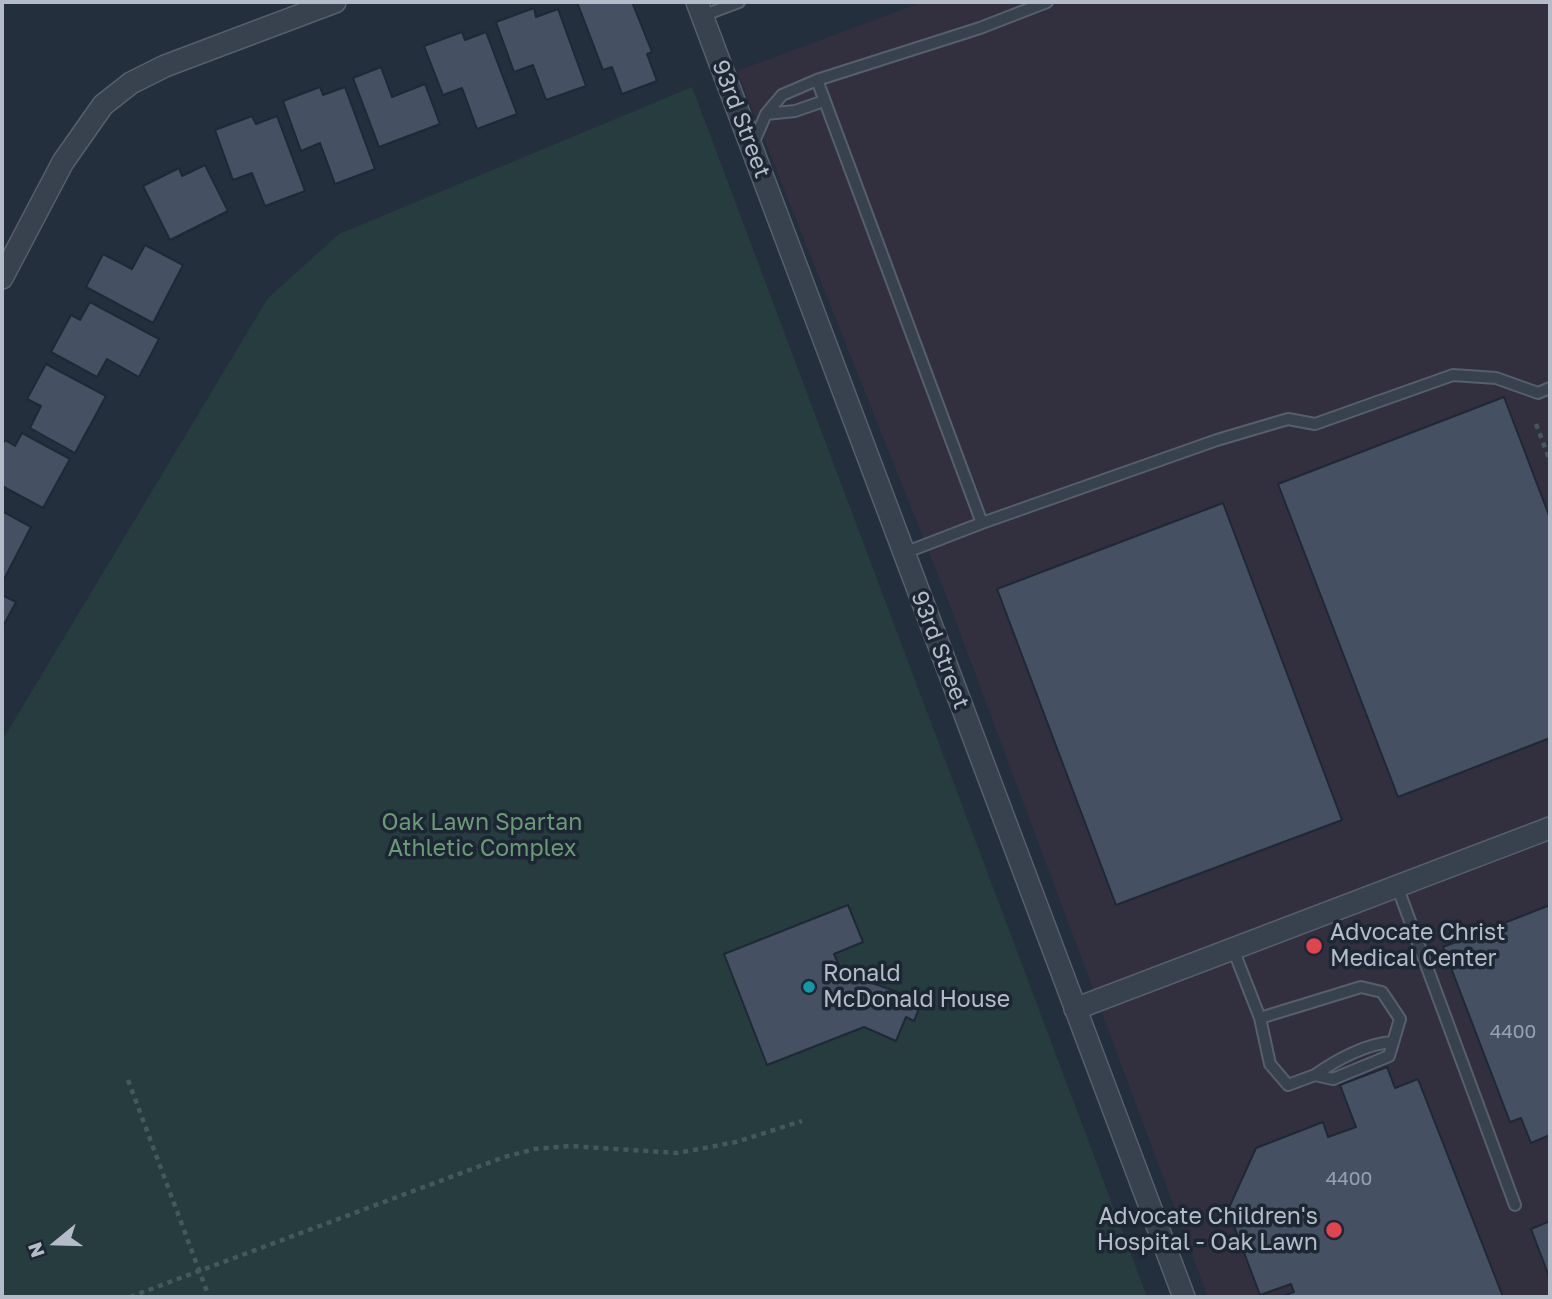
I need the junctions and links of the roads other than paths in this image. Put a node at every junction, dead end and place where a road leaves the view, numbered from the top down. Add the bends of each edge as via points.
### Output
1 (335, 2) edge
2 (739, 2) edge
3 (1047, 2) edge
4 (699, 9) edge
5 (817, 80) junction
6 (824, 101) junction
7 (766, 114) junction
8 (751, 146) junction
9 (2, 278) edge
10 (1550, 388) edge
11 (982, 523) junction
12 (904, 553) junction
13 (1550, 828) edge
14 (1397, 886) junction
15 (1233, 949) junction
16 (1075, 1009) junction
17 (1260, 1018) junction
18 (1515, 1205) dead end
19 (1184, 1297) edge

1 - 9 street via 165,66 131,83 103,105 63,162
2 - 4 lane
3 - 5 lane
4 - 8 street, 93rd Street
5 - 6 lane
5 - 7 lane via 782,95
6 - 7 lane
6 - 11 lane
7 - 8 lane
8 - 12 street, 93rd Street
10 - 11 lane via 1538,393 1496,378 1453,375 1315,424 1288,419 1217,440
11 - 12 lane
12 - 16 street, 93rd Street
13 - 14 street
14 - 15 street
14 - 18 lane
15 - 16 street
15 - 17 lane
16 - 19 street, 93rd Street
17 - 17 lane via 1270,1064 1288,1084 1383,1042 1394,1042 1400,1019 1382,992 1361,987

